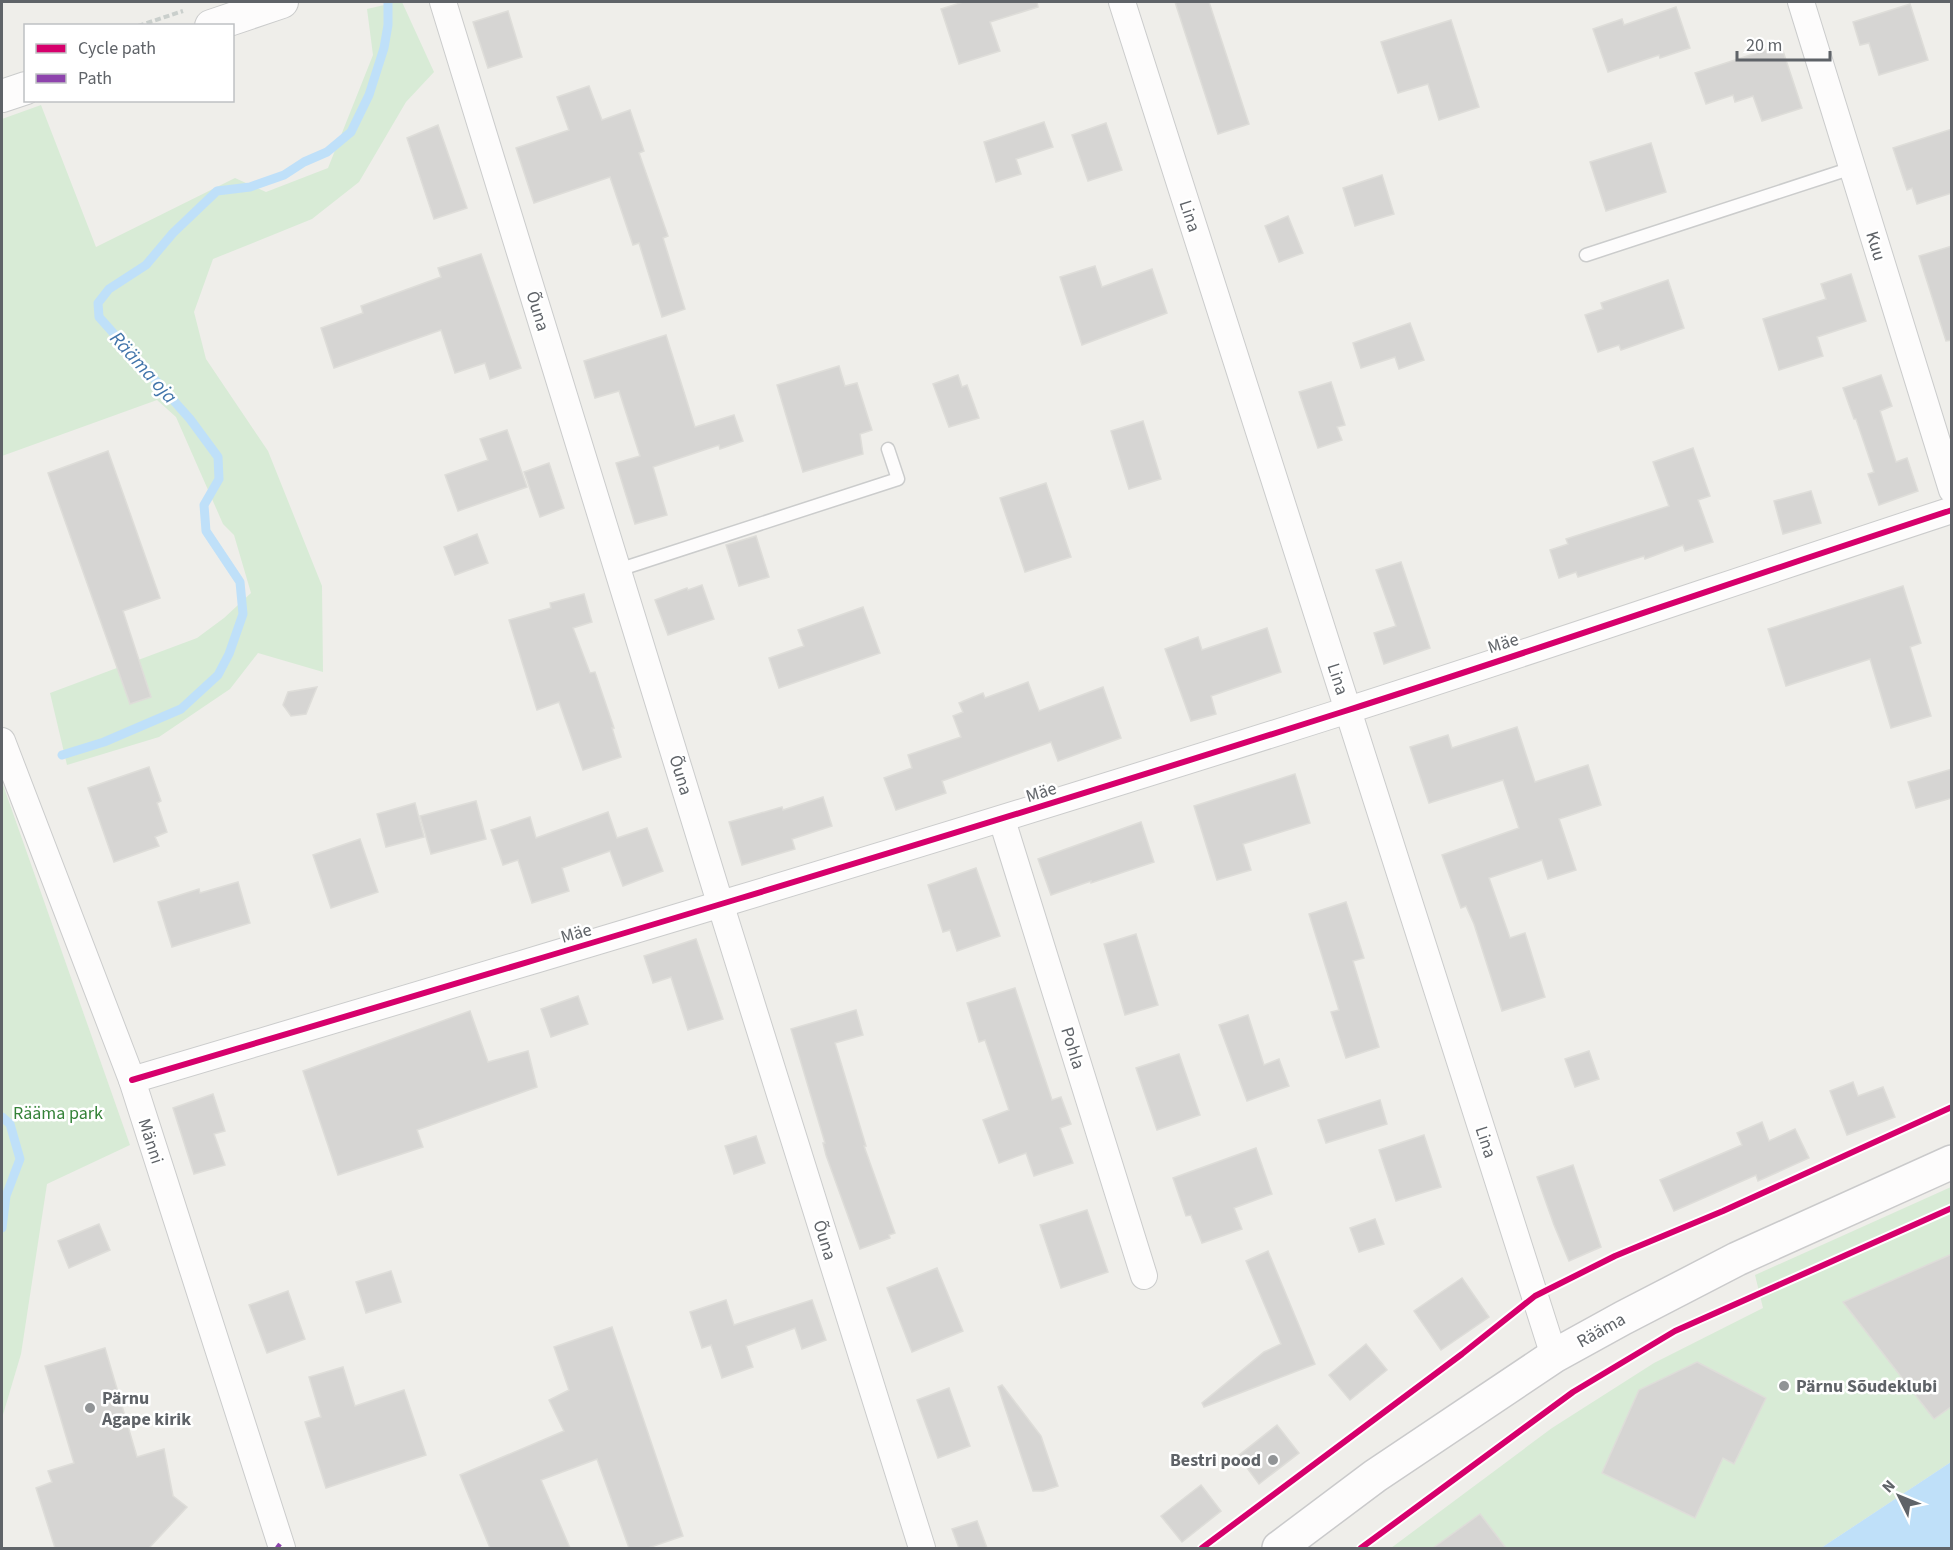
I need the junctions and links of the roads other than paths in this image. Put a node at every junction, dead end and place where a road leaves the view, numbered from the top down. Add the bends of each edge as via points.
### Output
1 (282, 2) edge
2 (443, 2) edge
3 (1122, 2) edge
4 (1801, 2) edge
5 (201, 17) edge
6 (24, 89) edge
7 (2, 96) edge
8 (1852, 168) junction
9 (1586, 255) dead end
10 (888, 449) dead end
11 (1952, 490) edge
12 (1952, 510) edge
13 (618, 570) junction
14 (1348, 710) junction
15 (2, 741) edge
16 (1002, 819) junction
17 (721, 906) junction
18 (132, 1080) junction
19 (1952, 1162) edge
20 (1144, 1276) dead end
21 (1554, 1356) junction
22 (282, 1548) edge
23 (922, 1548) edge
24 (1279, 1548) edge

1 - 5 street
2 - 13 street, Õuna
3 - 14 street, Lina
4 - 8 street, Kuu
6 - 7 street
8 - 9 lane
8 - 11 street, Kuu
10 - 13 lane via 898,479
12 - 14 street, Mäe
13 - 17 street, Õuna
14 - 16 street, Mäe
14 - 21 street, Lina
15 - 18 street, Männi
16 - 17 street, Mäe
16 - 20 street, Pohla
17 - 18 street, Mäe
17 - 23 street, Õuna
18 - 22 street, Männi
19 - 21 main road, Rääma via 1737,1259
21 - 24 main road, Rääma via 1375,1476

